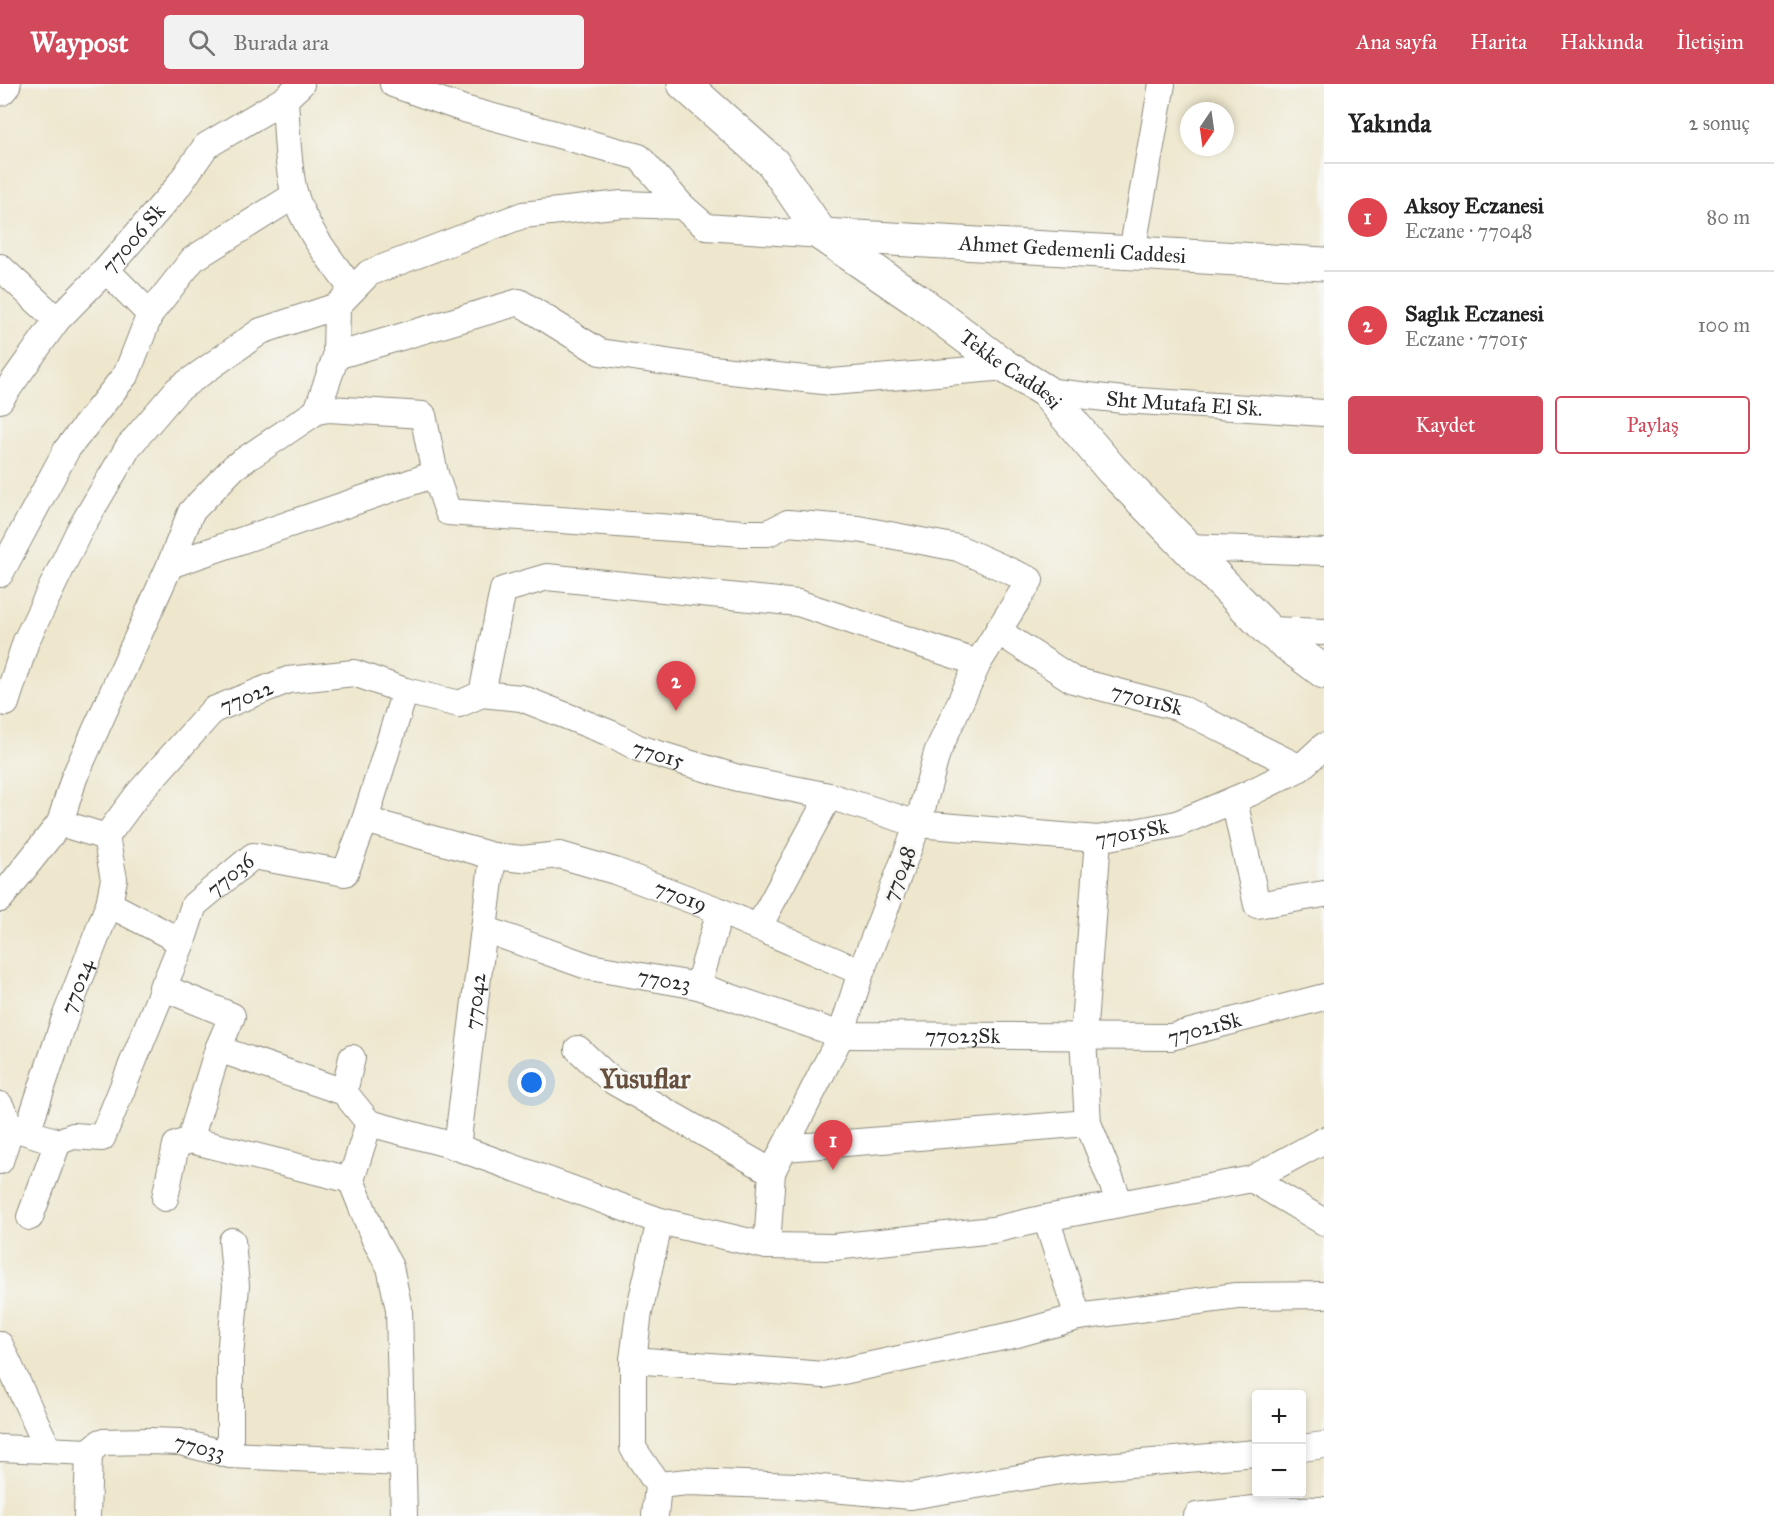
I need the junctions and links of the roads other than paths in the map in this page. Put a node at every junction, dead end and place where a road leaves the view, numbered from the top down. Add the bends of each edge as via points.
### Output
1 (4, 84) edge
2 (393, 84) edge
3 (684, 84) edge
4 (1162, 84) edge
5 (0, 89) edge
6 (293, 92) edge
7 (295, 195) junction
8 (682, 206) junction
9 (822, 235) junction
10 (1132, 252) junction
11 (1324, 264) edge
12 (0, 267) edge
13 (106, 270) junction
14 (345, 297) junction
15 (150, 314) junction
16 (57, 320) junction
17 (336, 356) junction
18 (1006, 367) junction
19 (1045, 391) junction
20 (0, 400) edge
21 (317, 411) junction
22 (1324, 413) edge
23 (435, 474) junction
24 (1186, 547) junction
25 (1324, 552) edge
26 (170, 565) junction
27 (0, 574) edge
28 (1268, 630) junction
29 (998, 631) junction
30 (1324, 632) edge
31 (978, 663) junction
32 (1324, 672) edge
33 (405, 691) junction
34 (482, 694) junction
35 (6, 703) dead end
36 (1324, 746) edge
37 (1300, 768) junction
38 (829, 796) junction
39 (1234, 800) junction
40 (365, 820) junction
41 (60, 823) junction
42 (918, 824) junction
43 (106, 837) junction
44 (1098, 839) junction
45 (493, 856) junction
46 (1324, 894) edge
47 (0, 898) edge
48 (109, 904) junction
49 (720, 911) junction
50 (758, 928) junction
51 (484, 929) junction
52 (182, 942) junction
53 (861, 972) junction
54 (164, 982) junction
55 (698, 986) junction
56 (1324, 997) edge
57 (841, 1035) junction
58 (1083, 1038) junction
59 (218, 1049) junction
60 (578, 1049) dead end
61 (352, 1058) dead end
62 (344, 1092) junction
63 (13, 1121) edge
64 (369, 1123) junction
65 (1088, 1123) junction
66 (1324, 1140) edge
67 (58, 1142) junction
68 (183, 1142) junction
69 (457, 1147) junction
70 (785, 1148) junction
71 (0, 1161) edge
72 (772, 1172) junction
73 (1252, 1179) junction
74 (351, 1180) junction
75 (165, 1198) dead end
76 (1120, 1203) junction
77 (30, 1217) dead end
78 (1046, 1218) junction
79 (660, 1221) junction
80 (1324, 1222) edge
81 (232, 1241) dead end
82 (767, 1246) junction
83 (1324, 1295) edge
84 (1078, 1317) junction
85 (0, 1345) edge
86 (633, 1360) junction
87 (1324, 1445) edge
88 (1306, 1447) edge
89 (0, 1448) edge
90 (48, 1449) junction
91 (89, 1452) junction
92 (1252, 1453) edge
93 (230, 1455) junction
94 (402, 1463) junction
95 (658, 1485) junction
96 (1324, 1510) edge
97 (87, 1516) edge
98 (404, 1516) edge
99 (655, 1516) edge
100 (1197, 1516) edge

1 - 5 street
2 - 8 street via 464,109 639,157
3 - 9 street, Tekke Caddesi via 773,163
4 - 10 street
6 - 7 street via 288,160
6 - 13 street, 77006 Sk via 206,146 176,189
7 - 14 street
7 - 15 street via 193,259
8 - 9 street via 706,227
8 - 14 street via 622,204 523,215 369,273
9 - 10 street, Ahmet Gedemenli Caddesi
9 - 18 street, Tekke Caddesi via 921,302
10 - 11 street, Ahmet Gedemenli Caddesi
12 - 16 street
13 - 15 street
13 - 16 street, 77006 Sk
14 - 17 street
14 - 35 street via 261,331 177,390 148,421 79,531 26,641
15 - 27 street via 127,373 67,449
16 - 20 street, 77006 Sk
17 - 18 street via 519,302 600,352 744,373 832,382
17 - 21 street
18 - 19 street, Tekke Caddesi
19 - 22 street, Sht Mutafa El Sk.
19 - 24 street, Tekke Caddesi via 1112,470
21 - 23 street via 423,415
21 - 26 street via 234,467 191,512
23 - 26 street
23 - 29 street, 77048 via 448,512 743,533 768,533 788,523 858,529 958,548 1030,580
24 - 25 street
24 - 28 street, Tekke Caddesi
26 - 41 street via 74,778
28 - 30 street
28 - 32 street, Tekke Caddesi
29 - 31 street, 77048
29 - 37 street, 77011Sk via 1073,680 1180,708
31 - 34 street via 798,603 547,577 503,590
31 - 42 street, 77048 via 937,753
33 - 34 street, 77015 via 459,704
33 - 40 street
33 - 43 street, 77022 via 350,674 288,680 213,710 138,794
34 - 38 street, 77015 via 521,698 638,748 738,777
36 - 37 street, 77015Sk
37 - 39 street, 77015Sk
38 - 42 street, 77015
38 - 50 street
39 - 44 street, 77015Sk via 1177,824
39 - 46 street via 1257,905
40 - 45 street, 77019
40 - 52 street, 77036 via 345,873 253,856 194,905
41 - 43 street
41 - 47 street
42 - 44 street, 77015Sk
42 - 53 street, 77048
43 - 48 street, 77024 via 114,879
44 - 58 street
45 - 49 street, 77019 via 522,859 560,855 615,871
45 - 51 street, 77042
48 - 52 street
48 - 63 street, 77024 via 66,1015
49 - 50 street, 77019
49 - 55 street
50 - 53 street, 77019
51 - 55 street, 77023 via 591,967
51 - 69 street, 77042
52 - 54 street, 77036
53 - 57 street, 77048
54 - 59 street via 232,1016
54 - 67 street, 77036 via 102,1137 73,1136
55 - 57 street, 77023
56 - 58 street, 77021Sk via 1171,1038
57 - 58 street, 77023Sk
57 - 70 street, 77048
58 - 65 street
59 - 62 street
59 - 68 street
60 - 72 street via 610,1080
61 - 62 street
62 - 64 street
63 - 67 street
63 - 71 street, 77024
64 - 69 street
64 - 74 street
65 - 70 street
65 - 76 street
66 - 73 street
67 - 77 street
68 - 74 street
68 - 75 street
69 - 79 street
70 - 72 street, 77048
72 - 82 street
73 - 76 street
73 - 80 street
74 - 94 street via 390,1267 399,1309
76 - 78 street
78 - 82 street via 993,1230 834,1247
78 - 84 street
79 - 82 street
79 - 86 street via 639,1312
81 - 93 street via 236,1286 230,1357
83 - 84 street via 1238,1296
84 - 86 street via 824,1376
85 - 90 street
86 - 95 street via 633,1448
87 - 88 street
89 - 90 street, 77033
90 - 91 street, 77033
91 - 93 street, 77033 via 101,1442 149,1441 180,1442
91 - 97 street
92 - 95 street via 1072,1469 911,1496 798,1486 688,1482
93 - 94 street, 77033
94 - 98 street
95 - 99 street
96 - 100 street via 1254,1509

